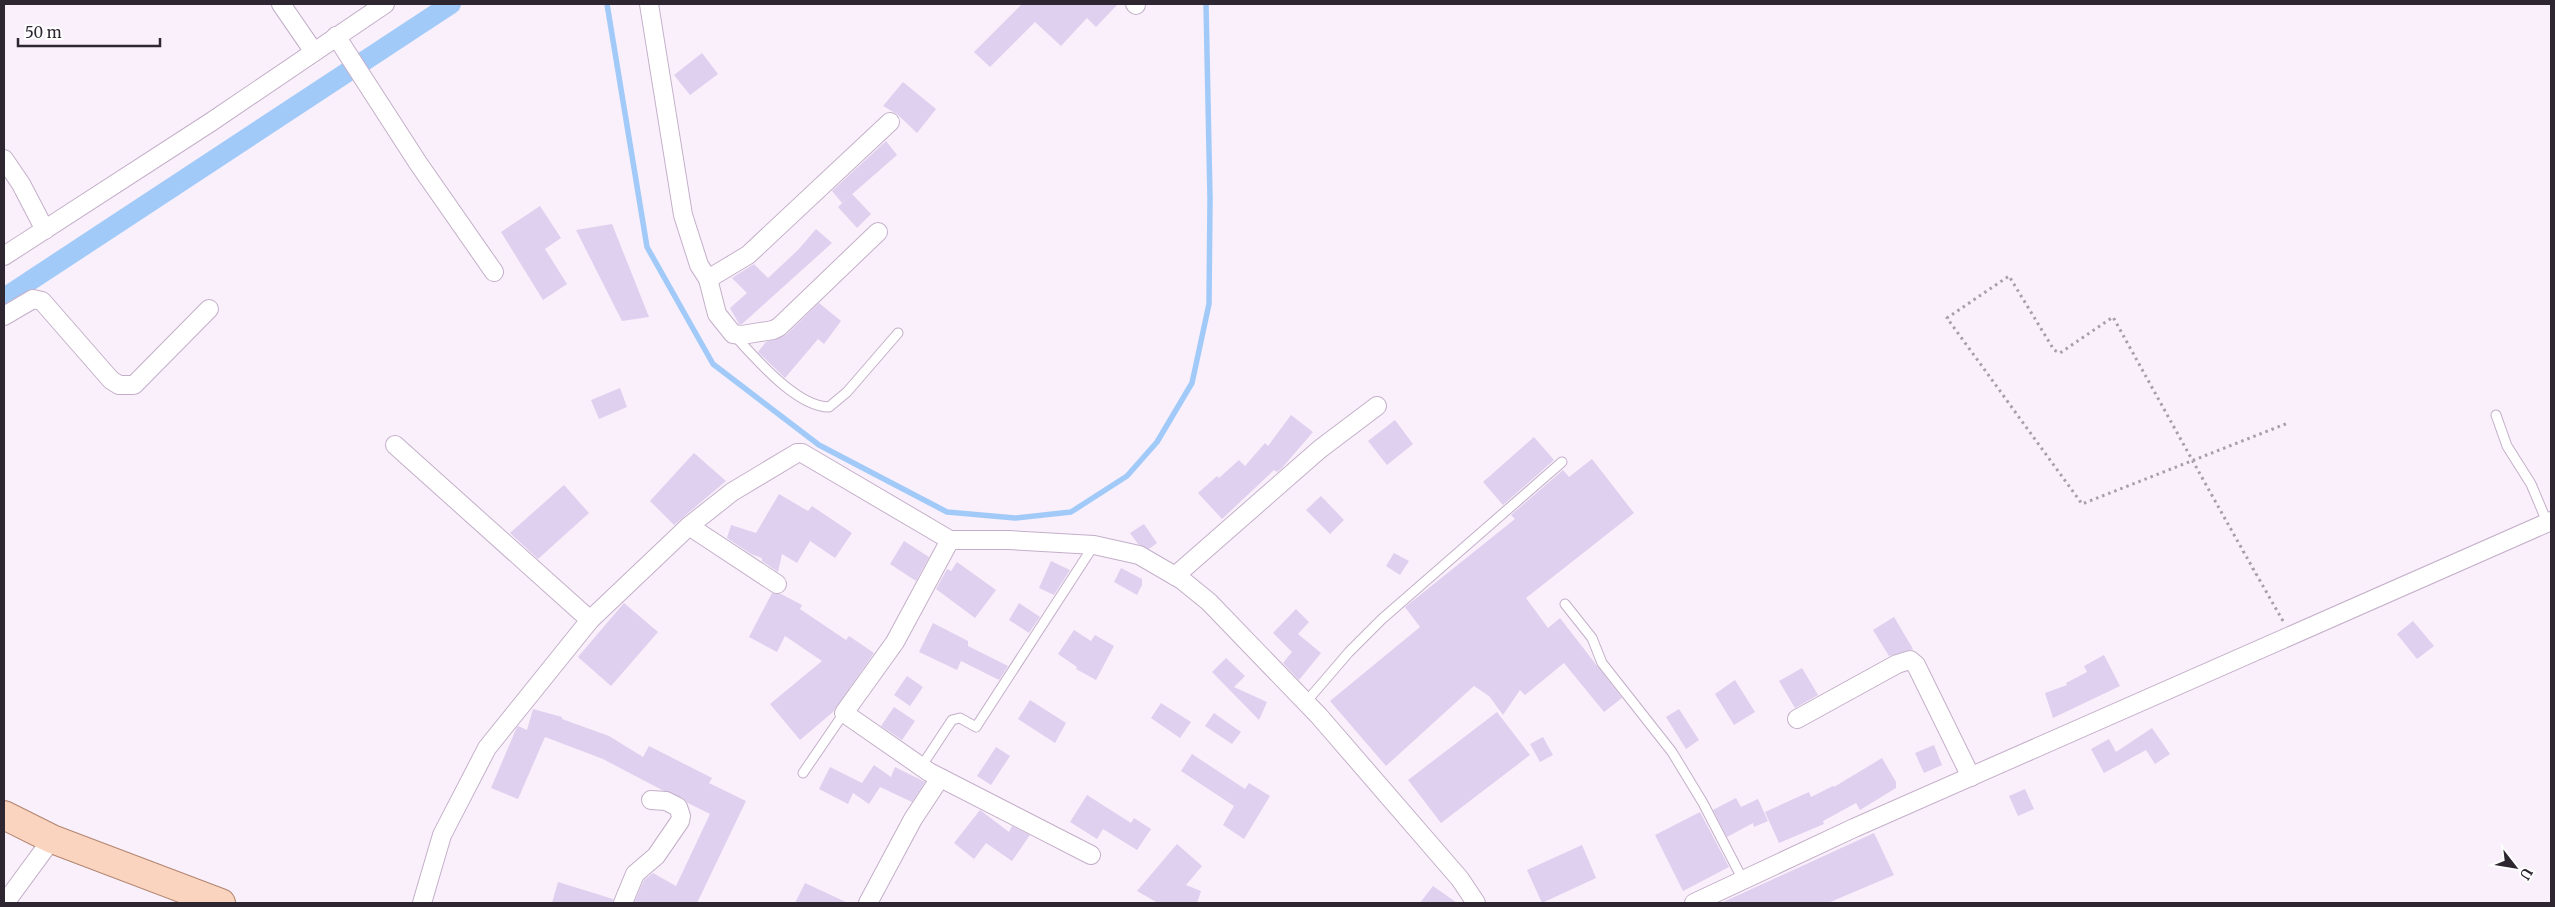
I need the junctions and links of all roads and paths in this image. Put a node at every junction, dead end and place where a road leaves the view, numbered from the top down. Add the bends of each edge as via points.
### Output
1 (281, 4) edge
2 (384, 4) edge
3 (649, 4) edge
4 (340, 44) junction
5 (314, 52) junction
6 (890, 122) dead end
7 (4, 159) edge
8 (45, 230) junction
9 (878, 232) dead end
10 (4, 256) edge
11 (494, 272) dead end
12 (708, 279) junction
13 (209, 309) dead end
14 (4, 316) edge
15 (733, 334) junction
16 (898, 334) dead end
17 (1377, 406) dead end
18 (2496, 415) dead end
19 (2288, 423) dead end
20 (395, 445) dead end
21 (2194, 461) junction
22 (1562, 462) dead end
23 (2549, 522) edge
24 (689, 526) junction
25 (950, 540) junction
26 (1094, 545) junction
27 (1175, 576) junction
28 (777, 584) dead end
29 (1565, 604) dead end
30 (590, 620) junction
31 (2291, 635) junction
32 (1306, 702) junction
33 (844, 713) junction
34 (1797, 719) dead end
35 (921, 767) junction
36 (803, 773) dead end
37 (1971, 777) junction
38 (940, 778) junction
39 (651, 800) dead end
40 (4, 815) edge
41 (52, 839) junction
42 (1091, 855) dead end
43 (1742, 880) junction
44 (209, 901) edge
45 (5, 903) edge
46 (422, 903) edge
47 (622, 903) edge
48 (868, 903) edge
49 (1476, 903) edge
50 (1694, 903) edge

1 - 5 street
2 - 4 street
3 - 12 street via 683,215 699,266
4 - 5 street
4 - 11 street
5 - 8 street
6 - 12 street via 748,255
7 - 8 street
8 - 10 street
9 - 15 street via 779,327 742,336
12 - 15 street via 717,314
13 - 14 street via 134,385 126,386 111,380 42,301 33,299
15 - 16 lane via 766,369 795,392 812,403 829,406 847,392
17 - 27 street via 1320,449
18 - 23 lane via 2507,446 2531,484
19 - 21 path
20 - 30 street
21 - 21 path via 2082,504 1947,318 2008,276 2054,350 2060,353 2113,316
21 - 31 path
22 - 32 lane via 1382,619
23 - 31 street
24 - 25 street via 732,492 802,452
24 - 28 street
24 - 30 street
25 - 26 street
25 - 33 street via 895,642
26 - 27 street via 1140,554
26 - 35 lane via 976,727 960,718 952,720
27 - 32 street via 1209,602
29 - 43 lane via 1592,638 1602,663 1672,752 1703,802
30 - 46 street via 487,748 442,834
31 - 37 street
32 - 49 street via 1460,879
33 - 35 street
33 - 36 lane
34 - 37 street via 1910,660 1916,665
35 - 38 street
37 - 43 street
38 - 42 street
38 - 48 street via 913,819
39 - 47 street via 666,801 678,807 680,821 656,856 635,874
40 - 41 main road
41 - 44 main road
41 - 45 street
43 - 50 street

